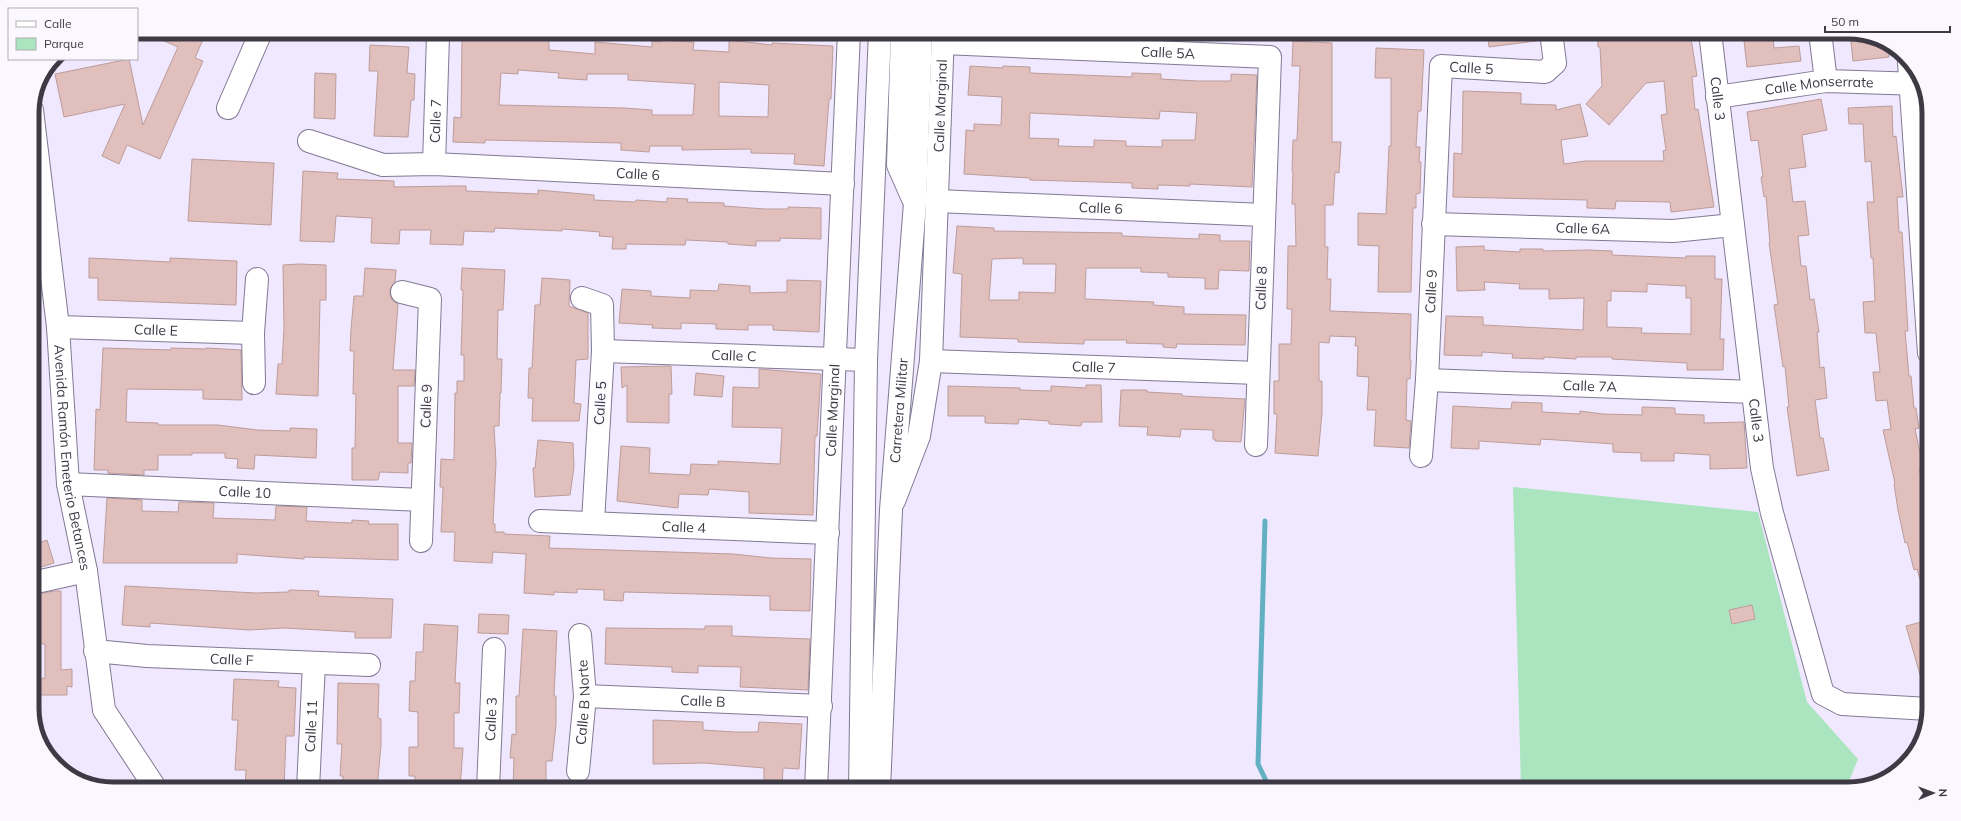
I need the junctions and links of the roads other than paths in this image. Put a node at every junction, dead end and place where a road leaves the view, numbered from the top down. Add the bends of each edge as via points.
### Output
1 (258, 39) edge
2 (438, 39) edge
3 (849, 39) edge
4 (880, 39) edge
5 (902, 39) edge
6 (921, 39) edge
7 (943, 39) edge
8 (996, 39) edge
9 (1552, 39) edge
10 (1711, 39) edge
11 (1821, 39) edge
12 (1102, 41) edge
13 (1912, 77) edge
14 (1826, 81) junction
15 (1914, 81) edge
16 (1717, 97) junction
17 (228, 108) dead end
18 (1267, 131) joint
19 (309, 142) dead end
20 (1436, 154) joint
21 (434, 164) junction
22 (39, 168) edge
23 (39, 183) edge
24 (843, 184) junction
25 (42, 193) junction
26 (1922, 198) edge
27 (937, 201) junction
28 (915, 203) junction
29 (1264, 215) junction
30 (1433, 224) junction
31 (1733, 225) junction
32 (257, 279) dead end
33 (402, 292) dead end
34 (582, 298) dead end
35 (58, 326) junction
36 (253, 333) junction
37 (603, 351) junction
38 (836, 360) junction
39 (866, 360) junction
40 (931, 360) junction
41 (1258, 372) junction
42 (1427, 380) junction
43 (254, 383) dead end
44 (1753, 392) junction
45 (1256, 445) dead end
46 (1422, 456) dead end
47 (68, 484) junction
48 (422, 500) junction
49 (891, 510) junction
50 (540, 521) dead end
51 (593, 522) junction
52 (828, 533) junction
53 (421, 541) dead end
54 (86, 570) junction
55 (39, 581) edge
56 (580, 635) dead end
57 (494, 649) dead end
58 (95, 650) junction
59 (314, 663) junction
60 (369, 665) dead end
61 (585, 696) junction
62 (821, 706) junction
63 (1922, 709) edge
64 (578, 771) dead end
65 (151, 782) edge
66 (308, 782) edge
67 (488, 782) edge
68 (816, 782) edge
69 (860, 782) edge
70 (879, 782) edge

1 - 17 street
2 - 21 street, Calle 7
3 - 24 street, Calle Marginal
4 - 39 street
5 - 28 street via 898,165
6 - 28 street, Carretera Militar
7 - 27 street, Calle Marginal
8 - 12 street, Calle 5A
9 - 20 street, Calle 5 via 1555,63 1545,72 1441,66
10 - 16 street, Calle 3
11 - 14 street
12 - 18 street, Calle 5A via 1270,57
13 - 14 street, Calle Monserrate
14 - 16 street, Calle Monserrate
15 - 26 street
16 - 31 street, Calle 3
18 - 29 street, Calle 8
19 - 21 street, Calle 6 via 384,165
20 - 30 street, Calle 9
21 - 24 street, Calle 6
22 - 25 street, Avenida Ramón Emeterio Betances
23 - 25 street
24 - 38 street, Calle Marginal
25 - 35 street, Avenida Ramón Emeterio Betances
27 - 29 street, Calle 6
27 - 40 street, Calle Marginal
28 - 49 street, Carretera Militar
29 - 41 street, Calle 8
30 - 31 street, Calle 6A via 1673,231
30 - 42 street, Calle 9
31 - 44 street, Calle 3
32 - 36 street
33 - 48 street, Calle 9 via 430,299
34 - 37 street, Calle 5 via 602,305
35 - 36 street, Calle E
35 - 47 street, Avenida Ramón Emeterio Betances
36 - 43 street
37 - 38 street, Calle C
37 - 51 street, Calle 5
38 - 39 street, Calle C
38 - 52 street, Calle Marginal
39 - 69 street
40 - 41 street, Calle 7
40 - 49 street, Calle Marginal via 919,436
41 - 45 street, Calle 8
42 - 44 street, Calle 7A
42 - 46 street, Calle 9
44 - 63 street, Calle 3 via 1762,468 1772,513 1824,694 1842,704
47 - 48 street, Calle 10
47 - 54 street, Avenida Ramón Emeterio Betances
48 - 53 street, Calle 9
49 - 70 street, Carretera Militar
50 - 51 street, Calle 4
51 - 52 street, Calle 4
52 - 62 street, Calle Marginal
54 - 55 street
54 - 58 street, Avenida Ramón Emeterio Betances
56 - 61 street, Calle B Norte
57 - 67 street, Calle 3
58 - 59 street, Calle F via 147,656
58 - 65 street, Avenida Ramón Emeterio Betances via 104,710
59 - 60 street, Calle F
59 - 66 street, Calle 11
61 - 62 street, Calle B
61 - 64 street, Calle B Norte
62 - 68 street, Calle Marginal

